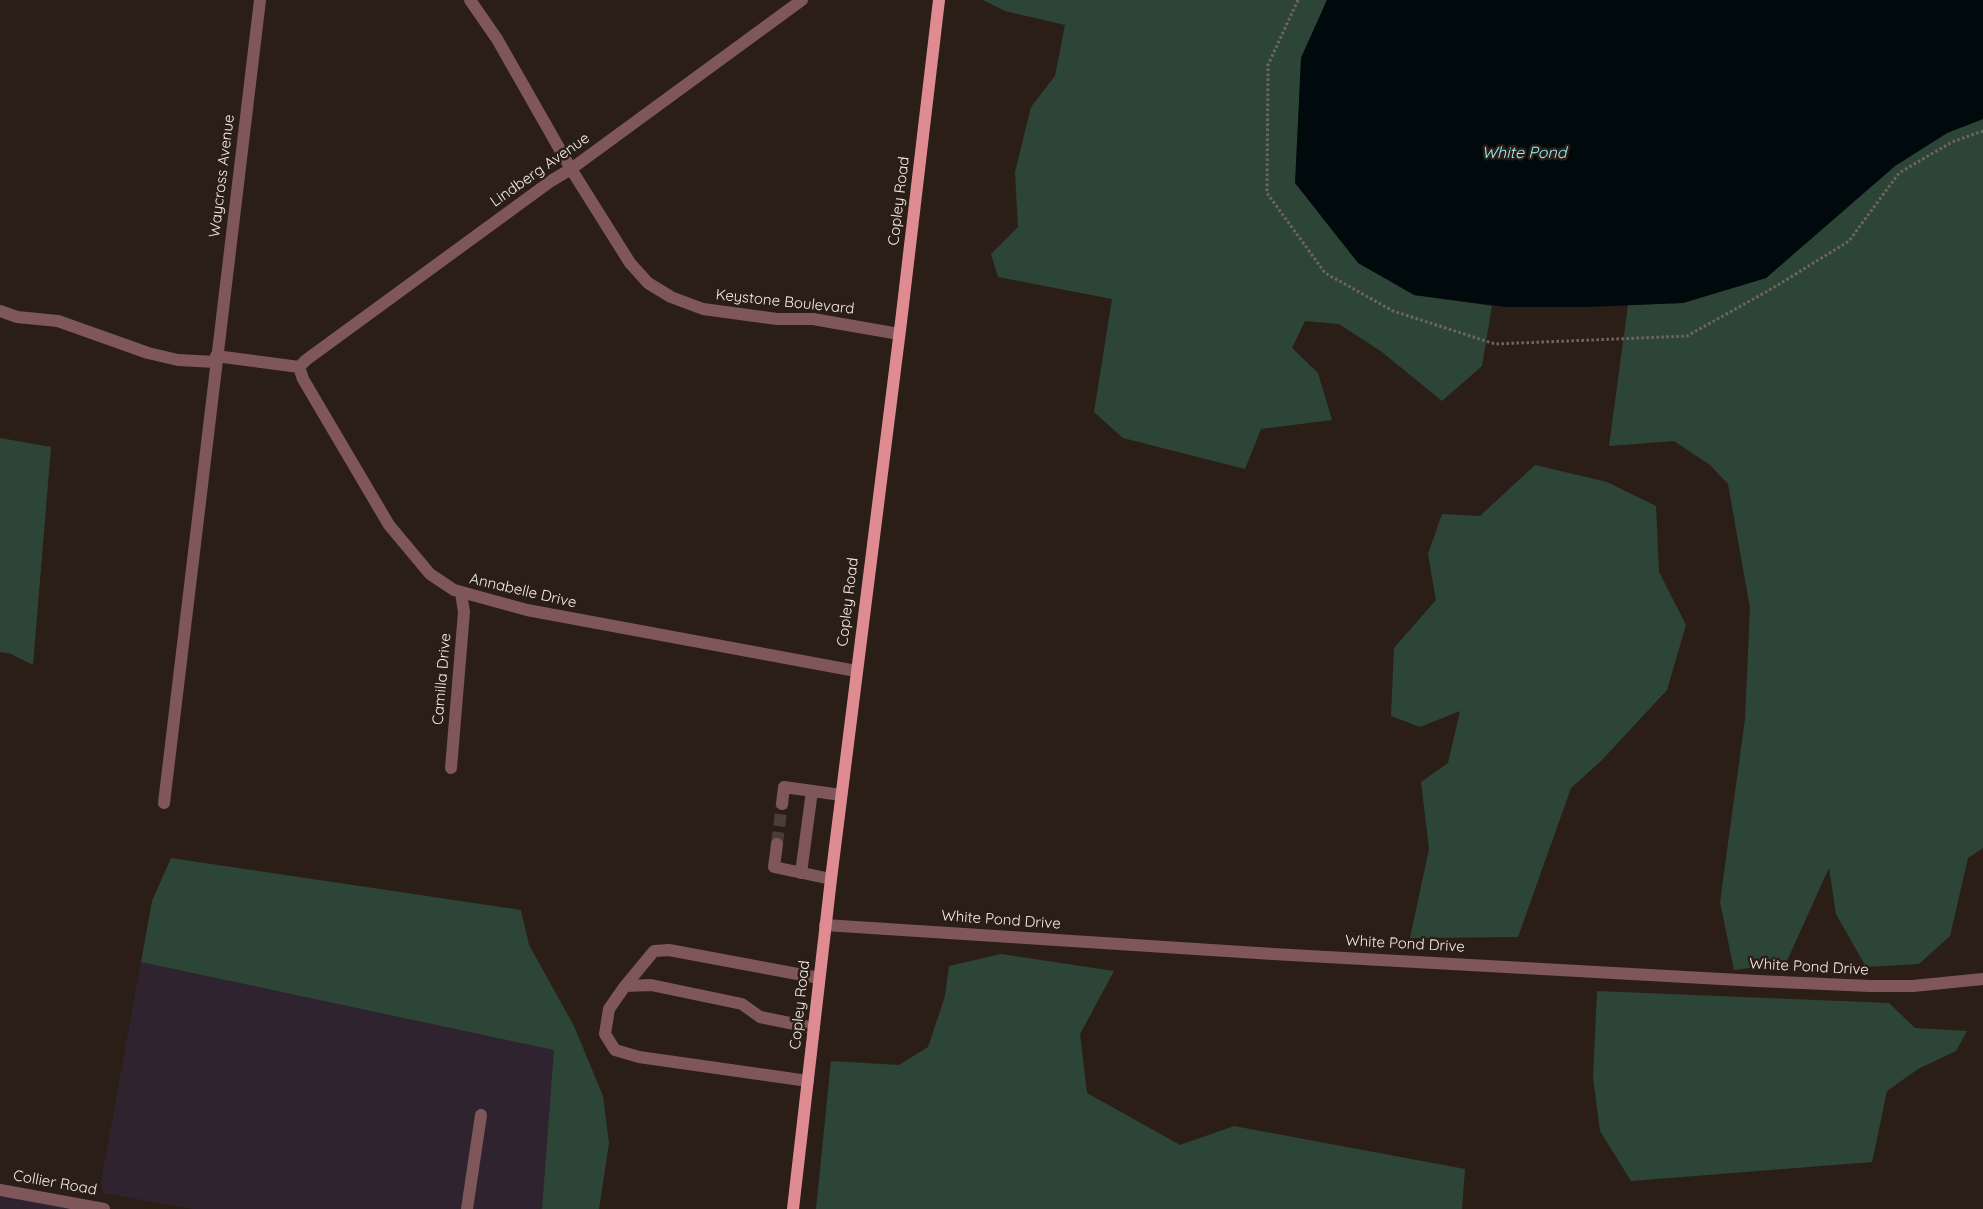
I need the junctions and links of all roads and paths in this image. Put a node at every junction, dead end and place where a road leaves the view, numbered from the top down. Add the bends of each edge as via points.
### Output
1 (260, 0) edge
2 (470, 0) edge
3 (802, 0) edge
4 (939, 0) edge
5 (1298, 0) edge
6 (1983, 131) edge
7 (571, 169) junction
8 (0, 311) edge
9 (899, 334) junction
10 (216, 359) junction
11 (299, 367) junction
12 (461, 593) junction
13 (856, 671) junction
14 (451, 768) dead end
15 (812, 791) junction
16 (841, 796) junction
17 (164, 803) dead end
18 (782, 804) tunnel mouth
19 (777, 844) tunnel mouth
20 (801, 873) junction
21 (831, 879) junction
22 (825, 925) junction
23 (819, 978) junction
24 (1983, 979) edge
25 (625, 986) junction
26 (814, 1028) junction
27 (808, 1080) junction
28 (481, 1115) dead end
29 (0, 1190) edge
30 (50, 1204) edge
31 (104, 1209) edge
32 (468, 1209) edge
33 (793, 1209) edge

1 - 10 street, Waycross Avenue
2 - 7 street, Keystone Boulevard via 497,39
3 - 7 street, Lindberg Avenue
4 - 9 main road, Copley Road
5 - 6 path via 1268,65 1267,193 1325,273 1393,311 1495,344 1687,336 1849,241 1899,173 1952,142
7 - 9 street, Keystone Boulevard via 630,263 648,283 671,297 703,309 777,319 828,321
7 - 11 street, Lindberg Avenue
8 - 10 street via 17,318 58,321 148,353 178,360
9 - 13 main road, Copley Road
10 - 11 street
10 - 17 street, Waycross Avenue
11 - 12 street, Annabelle Drive via 302,379 389,525 430,574
12 - 13 street, Annabelle Drive via 527,610
12 - 14 street, Camilla Drive via 464,612
13 - 16 main road, Copley Road
15 - 16 street
15 - 18 street via 784,787
15 - 20 street
16 - 21 main road, Copley Road
19 - 20 street via 774,867
20 - 21 street
21 - 22 main road, Copley Road
22 - 23 main road, Copley Road
22 - 24 street, White Pond Drive via 1757,981 1913,986
23 - 25 street via 669,950 654,951
23 - 26 main road, Copley Road
25 - 26 street via 651,985 742,1004 760,1018
25 - 27 street via 609,1009 605,1034 614,1050
26 - 27 main road, Copley Road
27 - 33 main road, Copley Road
28 - 32 street
29 - 30 street, Collier Road
30 - 31 street, Collier Road

